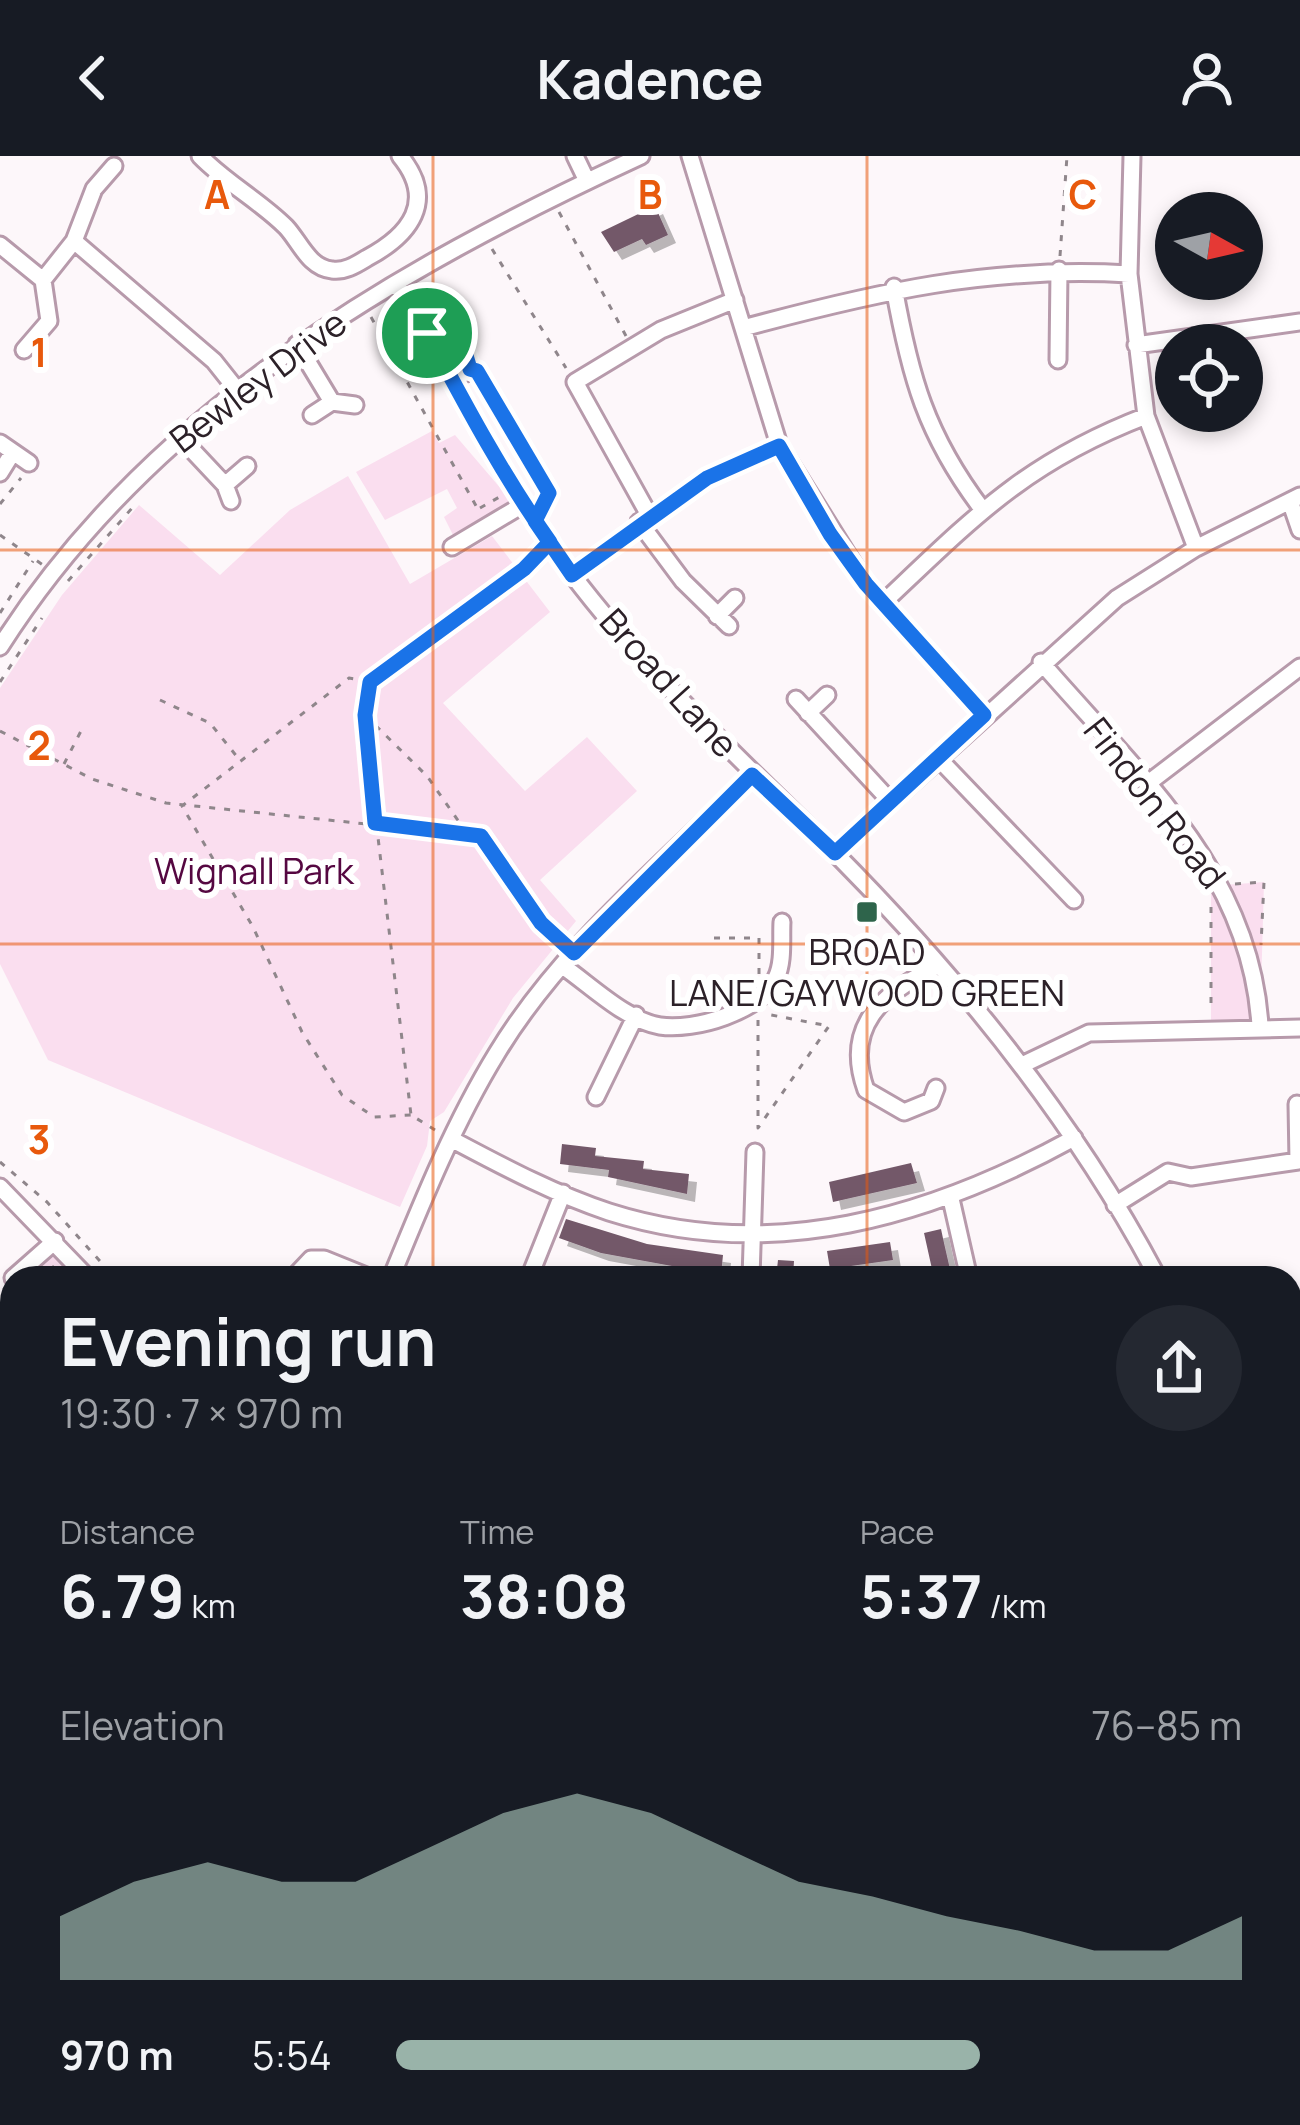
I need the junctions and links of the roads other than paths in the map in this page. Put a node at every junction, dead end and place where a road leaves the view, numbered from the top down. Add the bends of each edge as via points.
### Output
1 (200, 156) edge
2 (400, 156) edge
3 (575, 156) edge
4 (641, 156) edge
5 (689, 156) edge
6 (1132, 156) edge
7 (113, 166) dead end
8 (587, 181) junction
9 (74, 241) junction
10 (0, 244) edge
11 (1059, 270) junction
12 (1129, 274) junction
13 (43, 280) junction
14 (397, 284) junction
15 (894, 287) junction
16 (735, 301) junction
17 (1300, 322) edge
18 (743, 328) junction
19 (427, 333) junction
20 (297, 344) junction
21 (1136, 345) junction
22 (24, 350) dead end
23 (1058, 360) dead end
24 (470, 369) junction
25 (450, 376) junction
26 (237, 390) junction
27 (332, 402) junction
28 (355, 405) dead end
29 (312, 415) dead end
30 (1146, 416) junction
31 (179, 436) junction
32 (779, 446) junction
33 (6, 447) edge
34 (29, 463) road end
35 (247, 466) dead end
36 (0, 473) edge
37 (1295, 499) edge
38 (524, 504) junction
39 (982, 509) junction
40 (644, 519) junction
41 (535, 521) junction
42 (1300, 530) edge
43 (452, 547) dead end
44 (1196, 548) junction
45 (572, 575) junction
46 (735, 598) dead end
47 (884, 603) junction
48 (0, 647) edge
49 (1041, 662) junction
50 (1300, 667) edge
51 (827, 695) dead end
52 (796, 699) dead end
53 (808, 712) junction
54 (984, 715) junction
55 (938, 759) junction
56 (752, 775) junction
57 (1147, 784) junction
58 (891, 802) junction
59 (835, 853) junction
60 (1074, 899) dead end
61 (782, 922) dead end
62 (568, 960) junction
63 (935, 967) junction
64 (636, 1015) junction
65 (1260, 1026) junction
66 (1300, 1028) edge
67 (1022, 1065) junction
68 (936, 1088) dead end
69 (596, 1097) dead end
70 (1297, 1104) dead end
71 (1074, 1138) junction
72 (451, 1139) junction
73 (755, 1152) dead end
74 (1299, 1164) edge
75 (0, 1187) edge
76 (563, 1193) junction
77 (951, 1199) junction
78 (1115, 1205) junction
79 (752, 1234) junction
80 (55, 1241) junction
81 (26, 1266) edge
82 (77, 1266) edge
83 (304, 1266) edge
84 (342, 1266) edge
85 (396, 1266) edge
86 (534, 1266) edge
87 (751, 1266) edge
88 (966, 1266) edge
89 (1151, 1266) edge

1 - 2 street via 284,226 311,260 332,270 400,240 412,221 417,199
3 - 8 street
4 - 8 street, Bewley Drive
5 - 16 street
6 - 12 street
7 - 9 street
8 - 14 street, Bewley Drive
9 - 13 street
9 - 26 street
10 - 13 street
11 - 12 street
11 - 15 street
11 - 23 street
12 - 21 street
13 - 22 street via 49,321
14 - 19 street, Broad Lane
14 - 20 street, Bewley Drive
15 - 18 street
15 - 39 street via 924,416
16 - 18 street
16 - 40 street via 631,345 575,382
17 - 21 street
18 - 32 street
19 - 24 street via 461,339
19 - 25 street, Broad Lane
20 - 26 street, Bewley Drive
20 - 27 street
21 - 30 street
24 - 25 street
24 - 41 street via 549,493
25 - 38 street, Broad Lane
26 - 31 street, Bewley Drive
27 - 28 street
27 - 29 street
30 - 39 street via 1039,464
30 - 44 street
31 - 35 street via 228,493
31 - 48 street, Bewley Drive via 50,571
32 - 40 street via 707,478
32 - 47 street via 830,534
33 - 34 street
33 - 36 street
37 - 42 street
37 - 44 street
38 - 41 street, Broad Lane
38 - 43 street
39 - 47 street
40 - 45 street
40 - 46 street via 723,621
41 - 45 street, Broad Lane
44 - 49 street via 1117,598
45 - 56 street, Broad Lane
47 - 54 street
49 - 54 street
49 - 57 street, Findon Road
50 - 57 street
51 - 53 street
52 - 53 street
53 - 58 street
54 - 55 street
55 - 58 street
55 - 60 street
56 - 59 street, Broad Lane
56 - 62 street
57 - 65 street, Findon Road via 1232,902 1249,947
58 - 59 street
59 - 63 street, Broad Lane
61 - 64 street via 778,976 759,1005 661,1026
62 - 64 street
62 - 72 street via 498,1050
63 - 67 street, Broad Lane
63 - 68 street via 870,1010 859,1072 866,1090 904,1112 931,1101
64 - 69 street
65 - 66 street
65 - 67 street via 1089,1034
67 - 71 street, Broad Lane
70 - 74 street
71 - 77 street
71 - 78 street, Broad Lane
72 - 76 street
72 - 85 street
73 - 79 street
74 - 78 street via 1168,1172
75 - 80 street
76 - 79 street via 611,1213
76 - 86 street
77 - 79 street via 837,1226
77 - 88 street
78 - 89 street, Broad Lane
79 - 87 street
80 - 81 street
80 - 82 street
83 - 84 street via 324,1258

